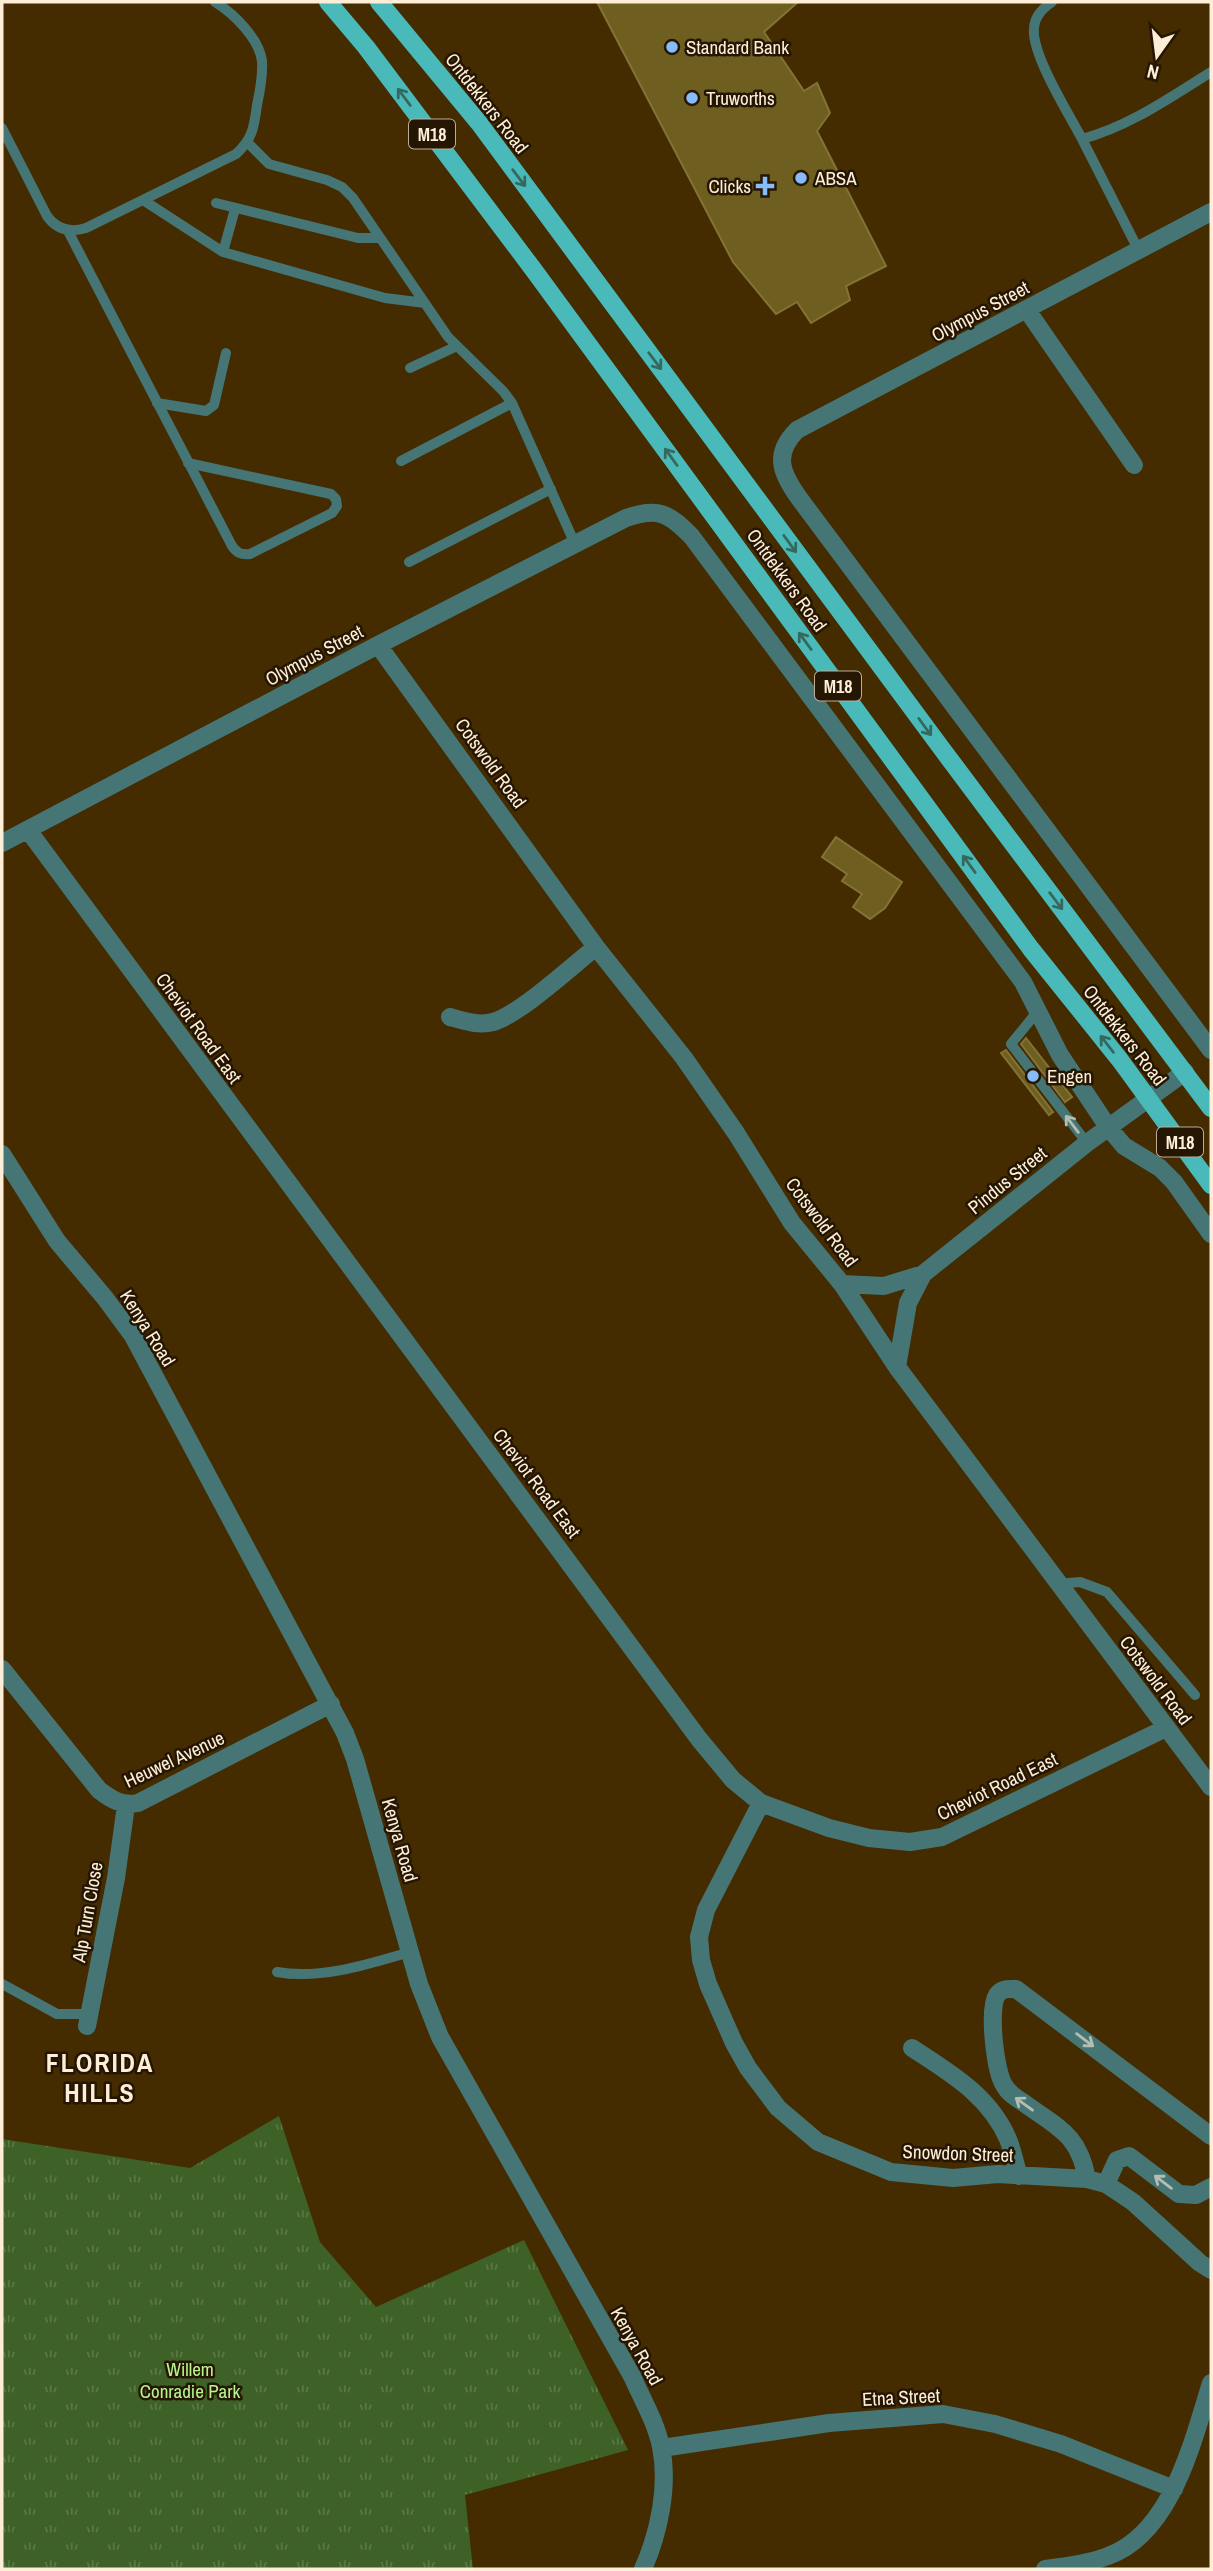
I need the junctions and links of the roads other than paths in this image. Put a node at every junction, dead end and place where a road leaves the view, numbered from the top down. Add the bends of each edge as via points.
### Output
1 (215, 2) edge
2 (328, 2) edge
3 (379, 2) edge
4 (1052, 2) edge
5 (1211, 72) edge
6 (2, 128) edge
7 (1082, 139) junction
8 (248, 143) junction
9 (143, 200) junction
10 (216, 203) dead end
11 (235, 209) junction
12 (1211, 212) edge
13 (68, 231) junction
14 (380, 238) junction
15 (1139, 251) junction
16 (223, 252) junction
17 (425, 303) junction
18 (1027, 310) junction
19 (457, 346) junction
20 (226, 353) dead end
21 (411, 368) dead end
22 (158, 403) junction
23 (512, 403) junction
24 (401, 461) dead end
25 (188, 463) junction
26 (1135, 465) dead end
27 (551, 489) junction
28 (576, 544) junction
29 (409, 562) dead end
30 (378, 645) junction
31 (28, 830) junction
32 (2, 843) edge
33 (596, 947) junction
34 (1037, 1012) junction
35 (450, 1017) dead end
36 (1211, 1049) edge
37 (1185, 1072) junction
38 (1148, 1099) junction
39 (1211, 1108) edge
40 (1108, 1127) junction
41 (1087, 1143) junction
42 (2, 1154) edge
43 (1211, 1185) edge
44 (1211, 1234) edge
45 (923, 1274) junction
46 (842, 1284) junction
47 (897, 1367) junction
48 (1058, 1584) junction
49 (2, 1669) edge
50 (1195, 1696) dead end
51 (331, 1703) junction
52 (1166, 1728) junction
53 (1211, 1787) edge
54 (761, 1803) junction
55 (127, 1805) junction
56 (410, 1952) junction
57 (277, 1972) dead end
58 (2, 1984) edge
59 (88, 2020) joint
60 (912, 2048) dead end
61 (1211, 2136) edge
62 (1019, 2176) junction
63 (1087, 2179) junction
64 (1107, 2184) junction
65 (1211, 2187) edge
66 (1211, 2270) edge
67 (1211, 2383) edge
68 (662, 2448) junction
69 (1174, 2489) junction
70 (643, 2569) edge
71 (1045, 2569) edge

1 - 8 lane via 235,17 262,58
38 -> 2 main road, Ontdekkers Road / M18 via 1031,949 541,280
3 -> 37 main road, Ontdekkers Road / M18 via 479,124
4 - 7 lane via 1040,11 1034,38
5 - 7 lane via 1128,123
6 - 13 lane via 47,216
7 - 15 lane
8 - 9 lane via 236,154
8 - 14 lane via 269,164 342,187
9 - 13 lane via 86,228
9 - 16 lane
10 - 11 lane
11 - 14 lane
11 - 16 lane
12 - 15 street, Olympus Street
13 - 22 lane
14 - 17 lane
15 - 18 street, Olympus Street
16 - 17 lane via 385,298
17 - 19 lane
18 - 26 street
18 - 36 street, Olympus Street via 797,430 783,447 784,475
19 - 21 lane
19 - 23 lane
20 - 22 lane via 210,409
22 - 25 lane
23 - 24 lane
23 - 27 lane
25 - 25 lane via 331,494 337,506 332,513 243,555 232,546
27 - 28 lane
27 - 29 lane
28 - 30 street, Olympus Street
28 - 34 street, Olympus Street via 650,511 673,519 692,537 1023,982
30 - 31 street, Olympus Street
30 - 33 street, Cotswold Road
31 - 32 street, Olympus Street
31 - 54 street, Cheviot Road East via 699,1739 733,1780
33 - 35 street via 494,1022 478,1024
33 - 46 street, Cotswold Road via 684,1058 792,1223
34 - 40 street
41 -> 34 lane via 1011,1044
37 - 38 street, Pindus Street
37 - 39 main road, Ontdekkers Road / M18
38 - 40 street, Pindus Street
38 - 43 main road, Ontdekkers Road / M18
40 - 41 street, Pindus Street
40 - 44 street via 1134,1154 1174,1182
41 - 45 street, Pindus Street
42 - 51 street, Kenya Road via 57,1241 133,1336
45 - 46 street, Pindus Street via 884,1286
45 - 47 street via 908,1303
46 - 47 street, Cotswold Road
47 - 48 street, Cotswold Road
48 - 50 lane via 1080,1582 1107,1592
48 - 52 street, Cotswold Road
49 - 55 street, Heuwel Avenue via 99,1790
51 - 55 street, Heuwel Avenue
51 - 56 street, Kenya Road via 355,1759
52 - 53 street, Cotswold Road
52 - 54 street, Cheviot Road East via 942,1837 910,1842 869,1838
54 - 62 street, Snowdon Street via 706,1910 699,1937 708,1984 748,2068 778,2108 818,2142 864,2162 891,2172 919,2175
55 - 59 street, Alp Turn Close
56 - 57 lane via 361,1966
56 - 68 street, Kenya Road via 440,2037 632,2376
58 - 59 lane via 57,2014
60 - 62 street via 970,2087 987,2105 1008,2139
63 -> 61 street via 1077,2146 1009,2093 1000,2077 992,2012 998,1993 1005,1989 1016,1989
62 - 63 street, Snowdon Street
63 - 64 street, Snowdon Street
65 -> 64 street via 1196,2194 1179,2194 1129,2156 1118,2160
64 - 66 street, Snowdon Street
67 - 69 street
68 - 69 street, Etna Street via 828,2424 943,2414 1061,2444
68 - 70 street, Kenya Road via 658,2528
69 - 71 street via 1156,2517 1122,2549

